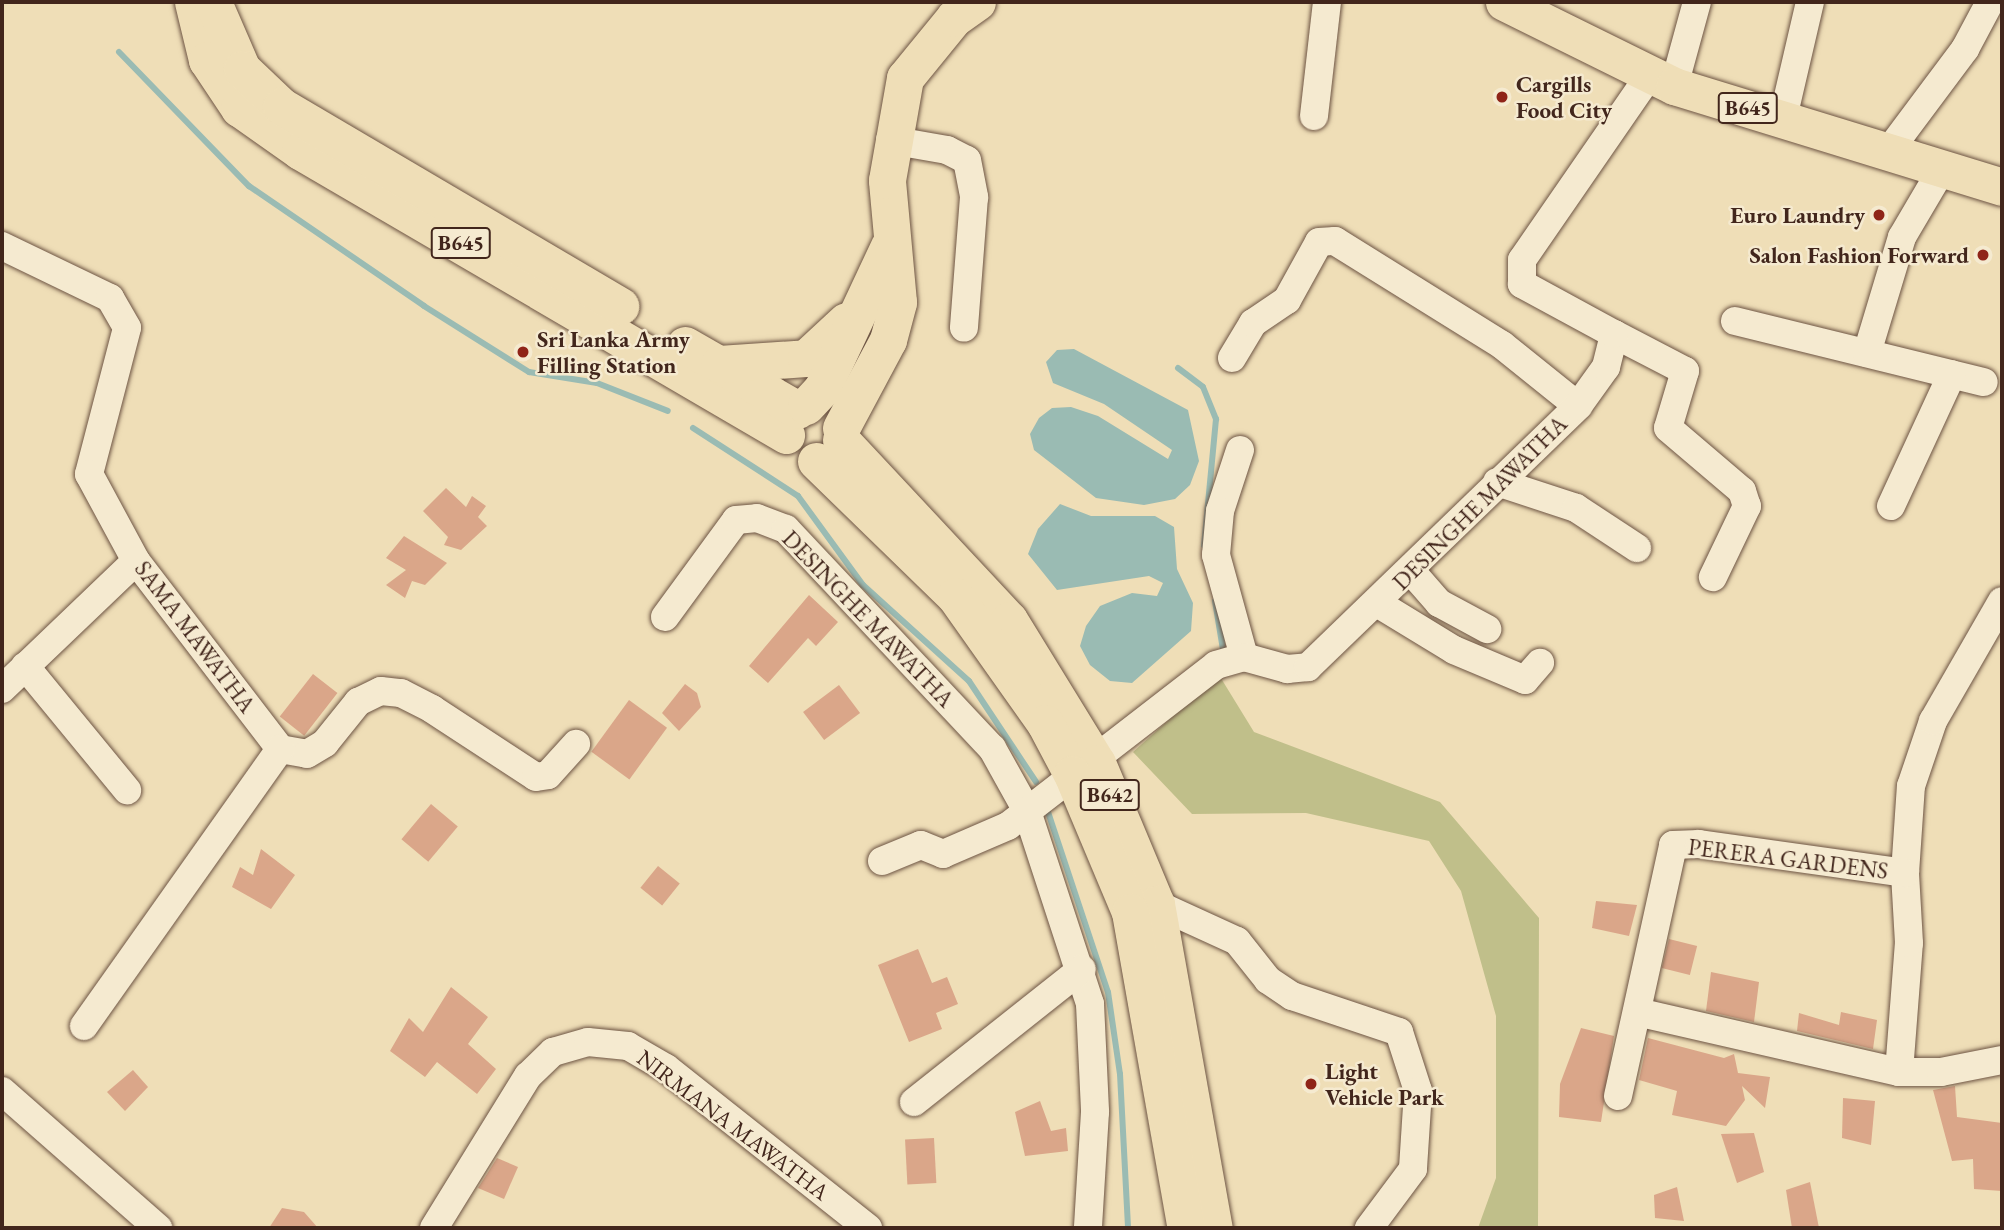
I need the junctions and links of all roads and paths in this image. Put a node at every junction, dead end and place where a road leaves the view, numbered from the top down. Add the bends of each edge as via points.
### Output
1 (192, 2) edge
2 (214, 2) edge
3 (977, 2) edge
4 (1327, 2) edge
5 (1504, 2) edge
6 (1697, 2) edge
7 (1810, 2) edge
8 (1990, 2) edge
9 (1662, 81) junction
10 (1314, 116) dead end
11 (1783, 118) junction
12 (890, 140) junction
13 (1888, 152) junction
14 (1942, 169) junction
15 (2002, 187) edge
16 (2, 246) edge
17 (889, 246) junction
18 (858, 310) junction
19 (1735, 321) dead end
20 (964, 328) dead end
21 (1614, 334) junction
22 (1867, 353) junction
23 (1232, 358) dead end
24 (718, 364) junction
25 (1952, 374) junction
26 (1984, 382) dead end
27 (1578, 406) junction
28 (797, 417) junction
29 (833, 443) junction
30 (1240, 450) dead end
31 (1497, 482) junction
32 (1891, 506) dead end
33 (1637, 548) dead end
34 (136, 561) junction
35 (1411, 571) junction
36 (1713, 577) dead end
37 (2002, 601) edge
38 (1377, 603) junction
39 (666, 617) dead end
40 (1487, 629) dead end
41 (1244, 657) junction
42 (1540, 663) dead end
43 (25, 666) junction
44 (2, 690) edge
45 (576, 744) dead end
46 (279, 749) junction
47 (1084, 768) junction
48 (127, 790) dead end
49 (1027, 811) junction
50 (882, 861) dead end
51 (1905, 873) junction
52 (1157, 904) junction
53 (1082, 969) junction
54 (1637, 1012) junction
55 (84, 1026) dead end
56 (2002, 1060) edge
57 (1899, 1072) junction
58 (2, 1091) edge
59 (1618, 1096) dead end
60 (915, 1102) dead end
61 (158, 1228) edge
62 (434, 1228) edge
63 (868, 1228) edge
64 (1088, 1228) edge
65 (1186, 1228) edge
66 (1214, 1228) edge
67 (1369, 1228) edge

1 - 28 main road, B645 via 207,60 239,108 300,151
2 - 24 main road, B645 via 242,69 281,106
3 - 12 main road via 954,18 905,78
4 - 10 street
5 - 9 main road, B645 via 1571,31
6 - 9 street
7 - 11 street
8 - 13 street via 1965,49
9 - 11 main road, B645
9 - 21 street via 1522,260 1522,284
11 - 13 main road, B645
12 - 17 main road
12 - 20 street via 947,150 967,160 974,197
13 - 14 main road, B645
14 - 15 main road, B645
14 - 22 street via 1902,237
16 - 34 street, SAMA MAWATHA via 110,298 127,328 89,474
17 - 18 main road
17 - 29 main road via 898,302 888,340
18 - 24 main road via 806,358
18 - 28 main road via 822,389
19 - 22 street
21 - 27 street, DESINGHE MAWATHA via 1606,367
21 - 36 street via 1685,371 1668,428 1742,491 1747,506
22 - 25 street
23 - 27 street via 1253,324 1287,300 1319,242 1335,240 1502,345
24 - 28 main road, B645
25 - 26 street
25 - 32 street
27 - 31 street, DESINGHE MAWATHA
28 - 29 main road via 825,407
28 - 29 main road via 793,450
29 - 47 main road, B642
30 - 41 street via 1220,511 1216,555
31 - 33 street via 1576,508
31 - 35 street, DESINGHE MAWATHA
34 - 43 street
34 - 46 street, SAMA MAWATHA
35 - 38 street, DESINGHE MAWATHA
35 - 40 street via 1439,603
37 - 51 street, PERERA GARDENS via 1933,721 1911,786
38 - 41 street, DESINGHE MAWATHA via 1308,667 1287,669
38 - 42 street via 1454,650 1525,680
39 - 49 street, DESINGHE MAWATHA via 736,520 757,518 786,529 992,748
41 - 47 street via 1216,665
43 - 44 street
43 - 48 street
45 - 46 street via 548,775 536,777 432,709 401,693 382,691 358,702 325,743 307,754
46 - 55 street
47 - 49 street
47 - 52 main road, B642
47 - 65 main road, B642 via 1130,912
49 - 50 street via 1008,826 943,854 920,845
49 - 53 street, DESINGHE MAWATHA
51 - 54 street, PERERA GARDENS via 1699,844 1673,845
51 - 57 street, PERERA GARDENS via 1909,943
52 - 66 main road, B642
52 - 67 street via 1237,941 1268,980 1292,996 1399,1032 1418,1091 1413,1169
53 - 60 street
53 - 64 street, DESINGHE MAWATHA via 1090,1004 1095,1112
54 - 57 street
54 - 59 street, PERERA GARDENS
56 - 57 street via 1941,1072
58 - 61 street
62 - 63 street, NIRMANA MAWATHA via 528,1076 554,1052 588,1042 628,1046 666,1068

